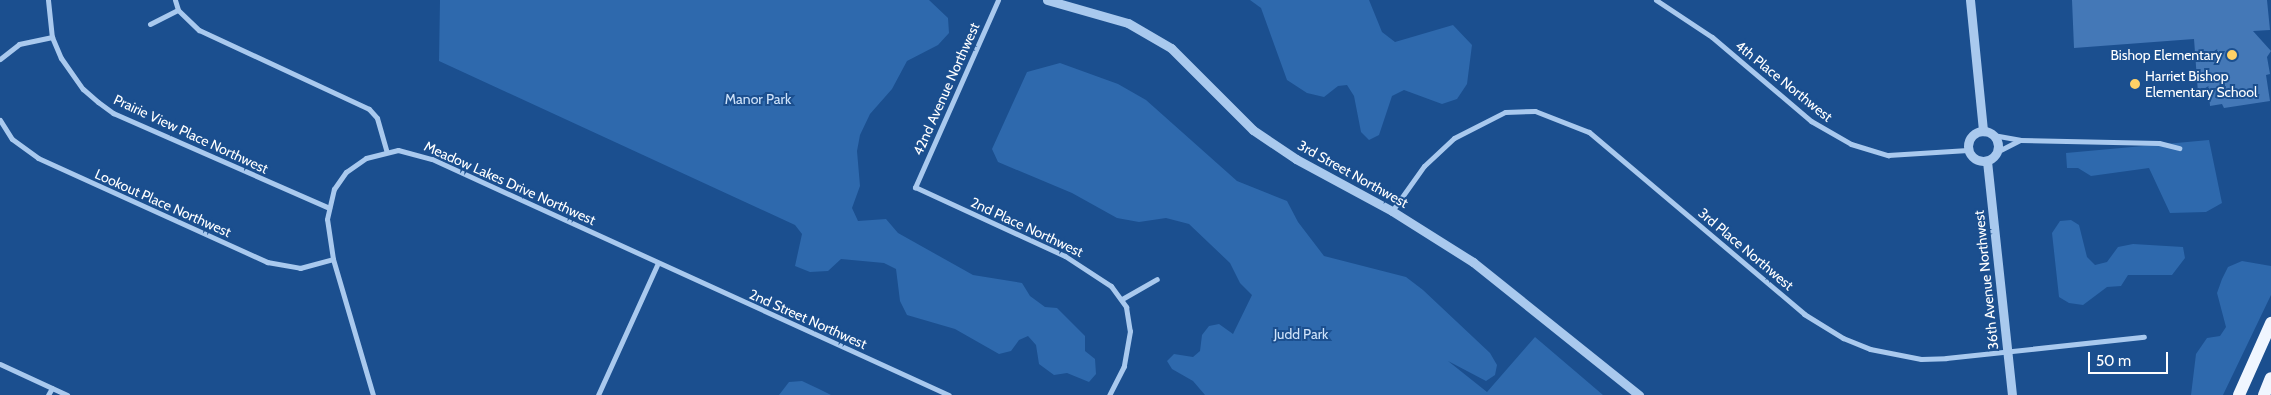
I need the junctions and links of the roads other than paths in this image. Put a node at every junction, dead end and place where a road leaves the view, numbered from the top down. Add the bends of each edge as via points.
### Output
1 (48, 0) edge
2 (175, 0) edge
3 (998, 0) edge
4 (1046, 0) edge
5 (1656, 0) edge
6 (1970, 0) edge
7 (178, 10) junction
8 (150, 24) dead end
9 (52, 37) junction
10 (0, 59) edge
11 (0, 120) edge
12 (2, 130) edge
13 (1983, 131) junction
14 (1993, 134) junction
15 (2020, 140) junction
16 (2179, 148) dead end
17 (1968, 150) junction
18 (387, 152) junction
19 (1996, 153) junction
20 (1987, 161) junction
21 (915, 187) joint
22 (329, 208) junction
23 (1392, 210) junction
24 (333, 259) junction
25 (658, 262) junction
26 (1157, 279) dead end
27 (1122, 299) junction
28 (2271, 322) edge
29 (2144, 337) dead end
30 (2008, 353) junction
31 (0, 364) edge
32 (2271, 378) edge
33 (52, 388) junction
34 (48, 395) edge
35 (67, 395) edge
36 (373, 395) edge
37 (598, 395) edge
38 (949, 395) edge
39 (1109, 395) edge
40 (1639, 395) edge
41 (2012, 395) edge
42 (2239, 395) edge
43 (2264, 395) edge

1 - 9 street, Prairie View Place Northwest
2 - 7 street
3 - 21 street, 42nd Avenue Northwest
4 - 23 street, 3rd Street Northwest via 1101,14 1151,35 1192,67 1253,130 1273,145
5 - 17 street, 4th Place Northwest via 1712,37 1811,121 1851,144 1888,155
6 - 13 street
7 - 8 street
7 - 18 street via 200,30 368,109 377,118
9 - 10 street via 19,44
9 - 22 street, Prairie View Place Northwest via 70,73 83,89 113,112
11 - 12 street, Lookout Place Northwest
12 - 24 street, Lookout Place Northwest via 38,158 267,262 292,269
13 - 14 street
13 - 17 street via 1968,141
14 - 15 street
14 - 19 street via 1998,144
15 - 16 street via 2159,143
15 - 19 street
17 - 20 street via 1976,158
18 - 22 street, Meadow Lakes Drive Northwest via 366,158 346,172
18 - 25 street, Meadow Lakes Drive Northwest via 418,153
19 - 20 street
20 - 30 street, 36th Avenue Northwest
21 - 27 street, 2nd Place Northwest via 1079,263
22 - 24 street, Meadow Lakes Drive Northwest
23 - 30 street, 3rd Place Northwest via 1431,159 1470,128 1506,112 1548,113 1601,142 1804,314 1843,338 1870,349 1921,358
23 - 40 street, 3rd Street Northwest via 1515,294
24 - 36 street, Meadow Lakes Drive Northwest
25 - 37 street
25 - 38 street, 2nd Street Northwest
26 - 27 street
27 - 39 street via 1130,320 1130,340
28 - 42 main road
29 - 30 street, 3rd Place Northwest
30 - 41 street, 36th Avenue Northwest
31 - 33 street
32 - 43 main road
33 - 34 street
33 - 35 street

